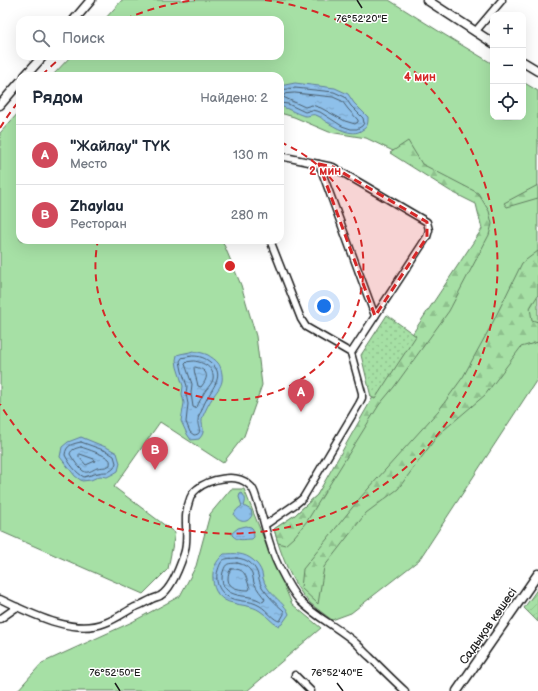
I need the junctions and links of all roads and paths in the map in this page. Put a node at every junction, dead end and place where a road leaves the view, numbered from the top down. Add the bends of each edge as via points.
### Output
1 (91, 0) edge
2 (426, 0) edge
3 (502, 0) edge
4 (77, 16) edge
5 (475, 32) junction
6 (490, 41) edge
7 (39, 60) edge
8 (526, 64) edge
9 (538, 71) edge
10 (28, 72) edge
11 (16, 87) edge
12 (0, 105) edge
13 (284, 157) edge
14 (319, 164) junction
15 (272, 244) edge
16 (375, 316) junction
17 (351, 353) junction
18 (265, 525) junction
19 (538, 574) edge
20 (0, 599) edge
21 (17, 607) junction
22 (0, 619) edge
23 (295, 675) dead end
24 (311, 691) edge
25 (405, 691) edge
26 (457, 691) edge

1 - 4 street
2 - 5 street
3 - 5 street
5 - 6 street
7 - 10 street
8 - 9 street
11 - 12 street
13 - 14 street
14 - 16 street
14 - 16 street via 333,167 427,222 427,237
15 - 17 street via 306,327
16 - 17 street
17 - 18 street via 362,393 359,404 303,498
18 - 21 street via 253,488 248,483 241,480 218,479 195,490 189,501 186,510 185,552 172,583 160,596 105,624 87,627 65,625
18 - 25 street via 277,564 300,601 357,644
19 - 26 street, Садықов көшесі
20 - 21 street
21 - 22 street
23 - 24 street

